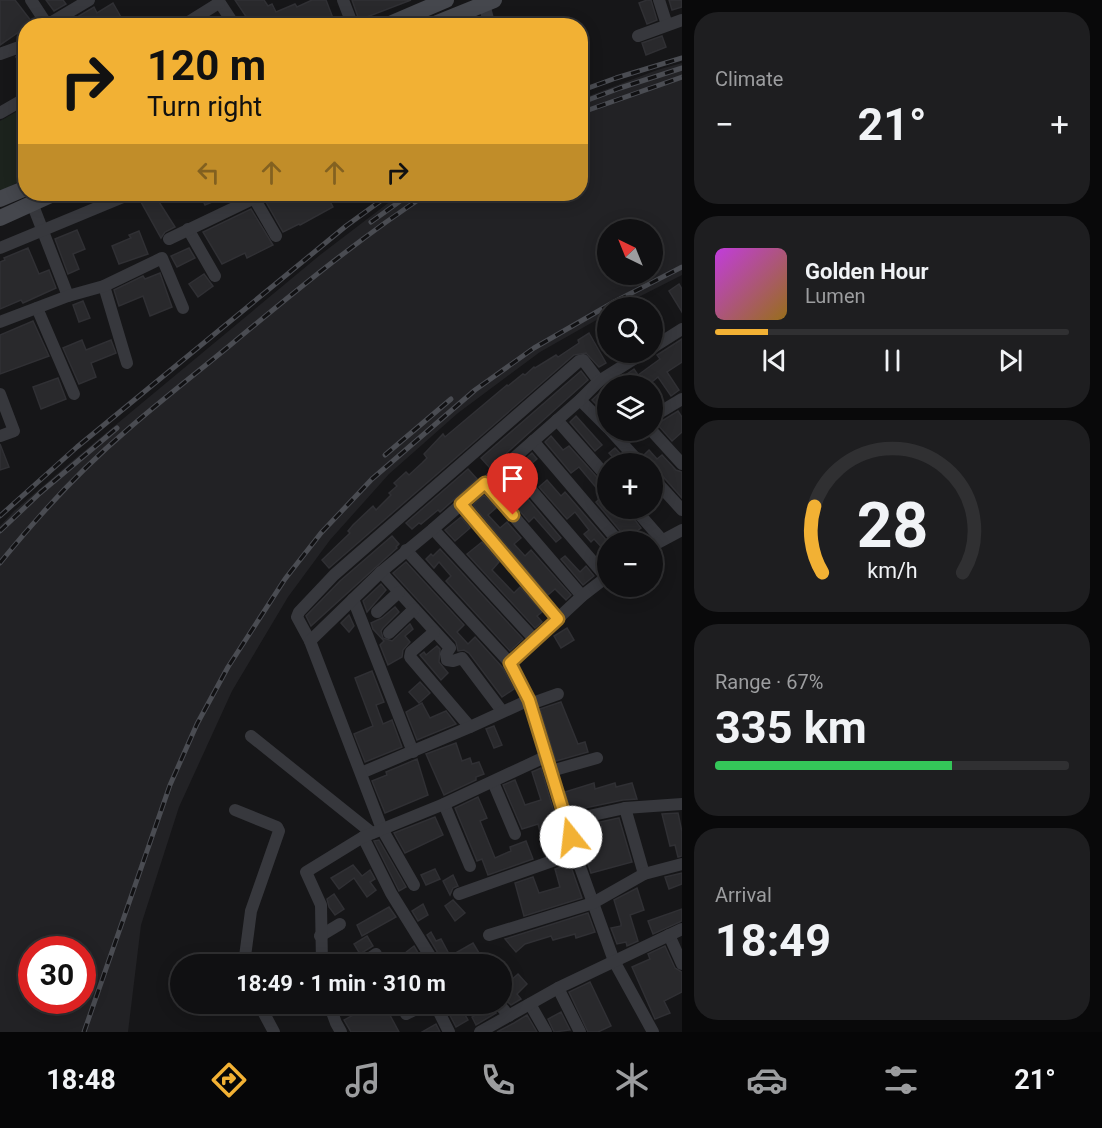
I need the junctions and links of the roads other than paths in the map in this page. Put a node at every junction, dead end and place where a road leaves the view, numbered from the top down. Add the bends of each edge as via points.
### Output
1 (30, 0) edge
2 (89, 0) edge
3 (343, 0) edge
4 (446, 0) edge
5 (659, 0) edge
6 (218, 1) edge
7 (489, 2) edge
8 (452, 16) junction
9 (42, 18) edge
10 (59, 18) edge
11 (194, 18) edge
12 (230, 18) edge
13 (350, 18) edge
14 (404, 18) edge
15 (448, 18) edge
16 (490, 18) edge
17 (682, 20) edge
18 (667, 25) junction
19 (638, 36) dead end
20 (18, 48) edge
21 (0, 54) edge
22 (18, 103) edge
23 (0, 113) edge
24 (18, 197) edge
25 (0, 199) edge
26 (21, 201) edge
27 (31, 201) edge
28 (113, 201) edge
29 (247, 201) edge
30 (260, 201) edge
31 (0, 218) edge
32 (188, 229) junction
33 (42, 231) junction
34 (276, 236) dead end
35 (170, 239) dead end
36 (0, 248) edge
37 (215, 276) dead end
38 (104, 286) junction
39 (68, 296) junction
40 (37, 308) junction
41 (183, 308) dead end
42 (0, 322) edge
43 (682, 329) edge
44 (663, 341) edge
45 (127, 363) dead end
46 (628, 363) edge
47 (609, 375) edge
48 (597, 378) edge
49 (597, 383) edge
50 (0, 394) edge
51 (74, 394) dead end
52 (682, 399) edge
53 (580, 400) junction
54 (663, 410) edge
55 (597, 417) edge
56 (557, 420) junction
57 (0, 436) edge
58 (534, 441) junction
59 (620, 441) edge
60 (661, 441) edge
61 (631, 453) edge
62 (508, 463) junction
63 (682, 464) edge
64 (597, 465) edge
65 (485, 483) junction
66 (663, 489) edge
67 (461, 504) junction
68 (682, 510) edge
69 (433, 529) junction
70 (682, 530) edge
71 (610, 531) edge
72 (663, 540) edge
73 (406, 550) junction
74 (597, 565) edge
75 (381, 572) junction
76 (597, 585) edge
77 (399, 592) junction
78 (582, 596) junction
79 (352, 599) junction
80 (414, 609) junction
81 (377, 612) dead end
82 (558, 619) junction
83 (434, 632) junction
84 (389, 633) dead end
85 (535, 640) junction
86 (310, 641) junction
87 (510, 663) junction
88 (558, 694) dead end
89 (529, 702) junction
90 (502, 711) junction
91 (470, 727) junction
92 (251, 736) dead end
93 (412, 752) junction
94 (547, 756) junction
95 (597, 758) dead end
96 (551, 771) junction
97 (361, 773) junction
98 (493, 782) junction
99 (444, 804) junction
100 (682, 804) edge
101 (625, 808) junction
102 (235, 810) dead end
103 (566, 821) junction
104 (373, 833) junction
105 (515, 834) dead end
106 (575, 854) junction
107 (682, 864) edge
108 (470, 866) dead end
109 (644, 874) junction
110 (414, 885) dead end
111 (459, 894) dead end
112 (593, 903) junction
113 (340, 924) dead end
114 (682, 929) edge
115 (489, 935) dead end
116 (669, 935) junction
117 (320, 936) junction
118 (245, 954) edge
119 (321, 954) edge
120 (429, 954) edge
121 (614, 961) junction
122 (682, 964) edge
123 (558, 988) junction
124 (530, 1004) junction
125 (264, 1014) edge
126 (333, 1014) edge
127 (440, 1014) edge
128 (509, 1016) joint
129 (274, 1032) edge
130 (341, 1032) edge
131 (449, 1032) edge
132 (480, 1032) edge
133 (546, 1032) edge
134 (580, 1032) edge
135 (653, 1032) edge

1 - 9 street
2 - 10 street
3 - 13 street
4 - 8 street
4 - 14 main road
5 - 18 street
6 - 11 street
6 - 12 street
7 - 8 main road
7 - 16 street
8 - 15 main road
17 - 18 street
18 - 19 street
20 - 21 street
22 - 23 street
24 - 25 main road
26 - 31 main road
27 - 33 street
28 - 33 street
29 - 32 street
30 - 34 street
32 - 35 street
32 - 37 street
33 - 36 street
33 - 39 street
38 - 39 street
38 - 41 street via 162,258
38 - 45 street
39 - 40 street
40 - 42 street
40 - 51 street
43 - 44 street
46 - 47 street
48 - 86 street via 583,360 579,361 334,575 298,612
49 - 53 street
50 - 57 street via 14,431
52 - 54 street
53 - 55 street
53 - 56 street
56 - 58 street
56 - 64 street
58 - 62 street
58 - 71 street
59 - 61 street
60 - 63 street
62 - 65 street
62 - 74 street
65 - 67 street
65 - 78 street
66 - 68 street
67 - 69 street
67 - 82 street
69 - 73 street
69 - 85 street
70 - 72 street
73 - 75 street
73 - 87 street
75 - 77 street
75 - 79 street
76 - 78 street
77 - 80 street
77 - 81 street
78 - 82 street
79 - 86 street
79 - 93 street
80 - 83 street
80 - 84 street
82 - 85 street
83 - 90 street via 450,648 447,660 462,658
83 - 91 street via 410,657
85 - 87 street
86 - 97 street
87 - 89 street
88 - 89 street
89 - 90 street
89 - 94 street
90 - 91 street
91 - 93 street
92 - 104 street
93 - 97 street
94 - 96 street
94 - 98 street
95 - 96 street
96 - 103 street
97 - 104 street
98 - 99 street
98 - 105 street
99 - 104 street
99 - 108 street
100 - 101 street
101 - 103 street
101 - 109 street
102 - 118 street via 279,831 251,911
103 - 106 street
104 - 110 street
104 - 117 street via 306,872 321,905
104 - 120 street via 391,893
106 - 111 street
106 - 112 street
107 - 109 street
109 - 112 street
112 - 115 street
112 - 121 street
113 - 117 street
114 - 116 street
116 - 121 street
116 - 122 street
117 - 119 street
121 - 123 street
121 - 135 street
123 - 124 street
123 - 134 street
124 - 128 street
124 - 133 street
125 - 129 street
126 - 130 street
127 - 131 street
128 - 132 street

